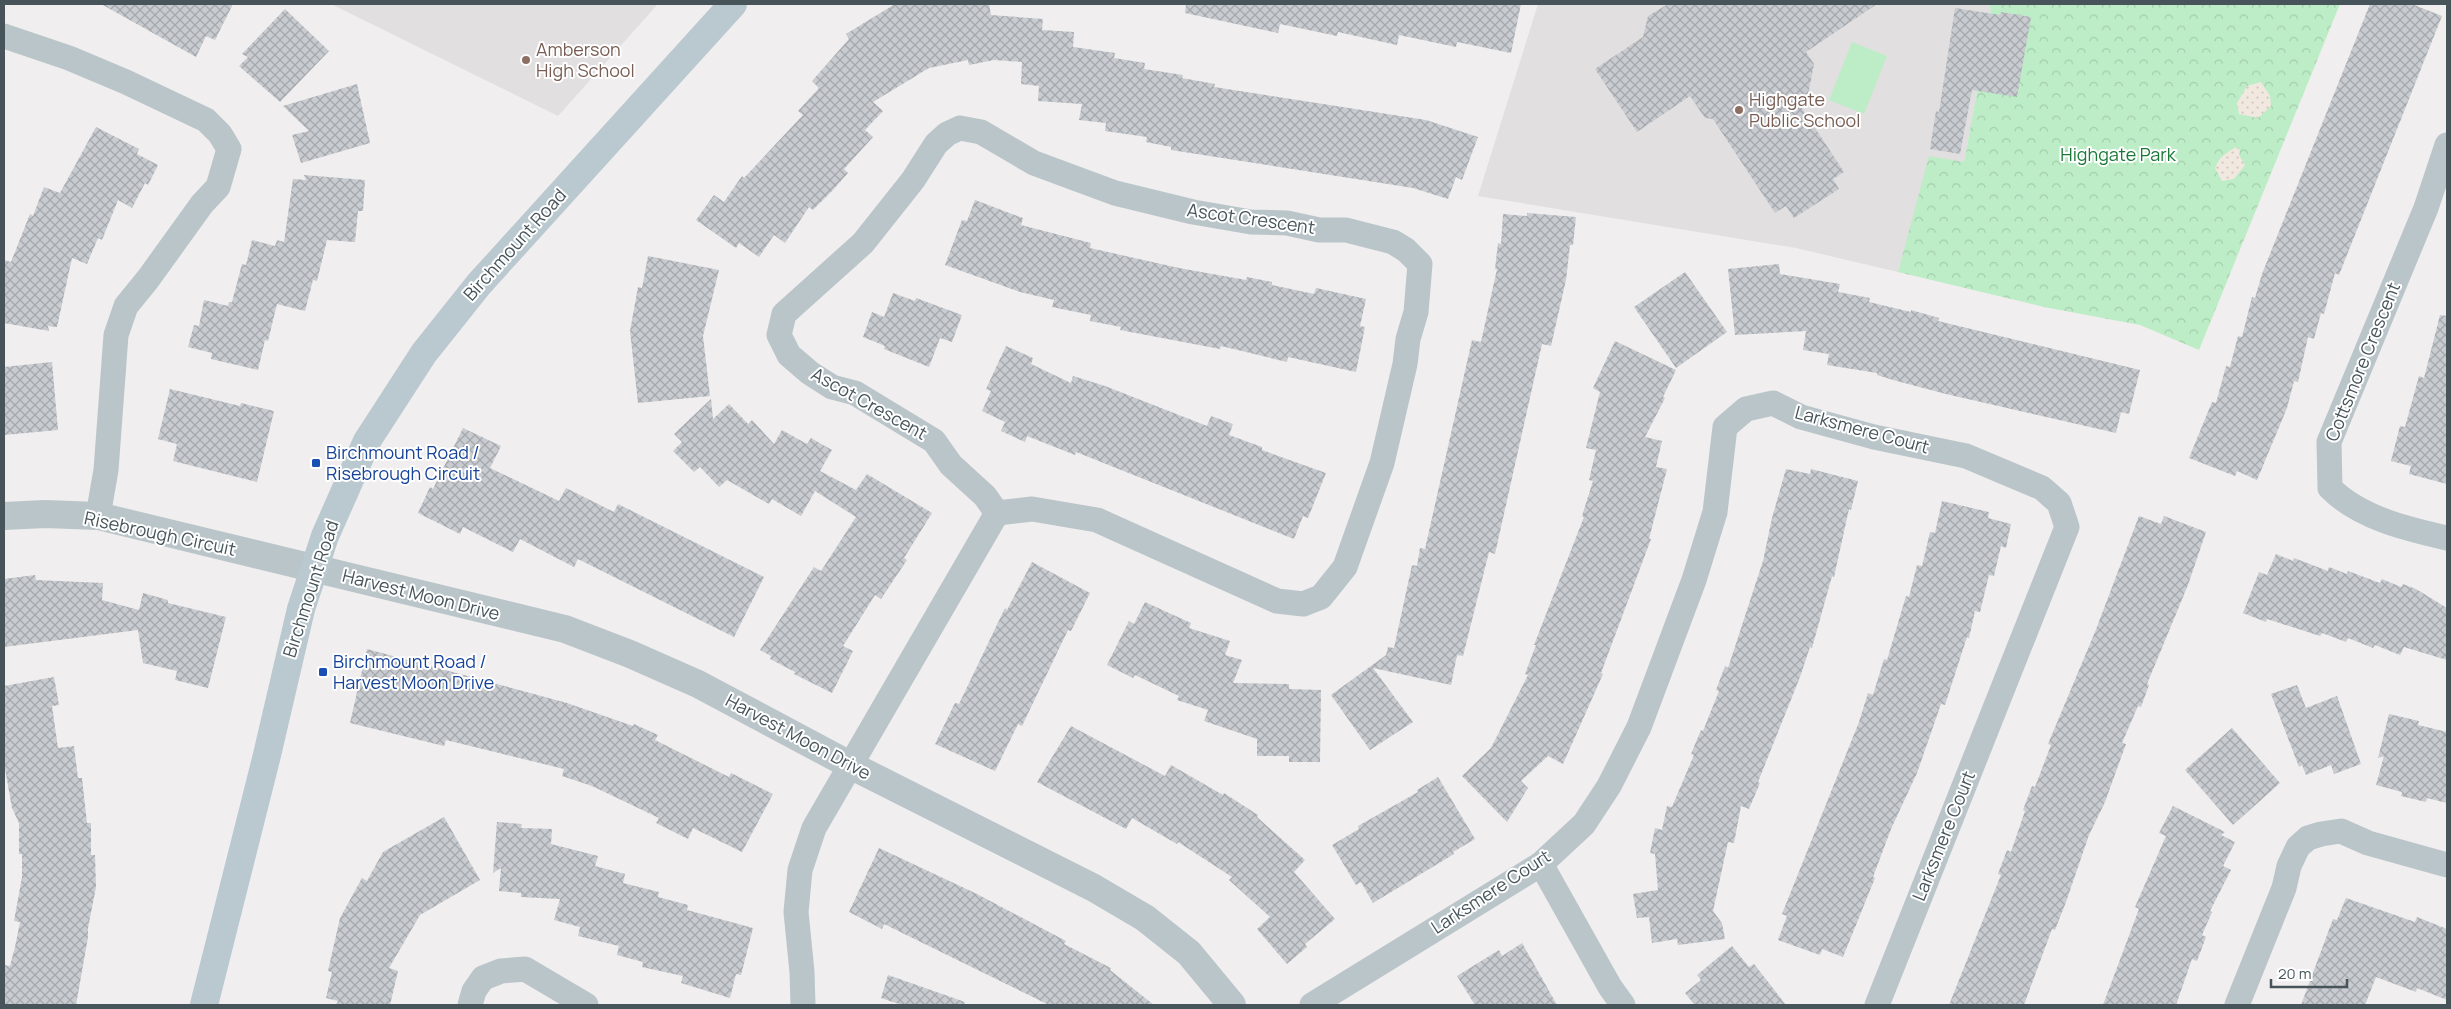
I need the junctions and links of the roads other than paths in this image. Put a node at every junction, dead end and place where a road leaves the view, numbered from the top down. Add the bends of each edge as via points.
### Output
1 (733, 4) edge
2 (4, 36) edge
3 (2447, 145) edge
4 (2437, 211) edge
5 (996, 513) junction
6 (4, 516) edge
7 (98, 516) junction
8 (2447, 538) edge
9 (314, 568) junction
10 (850, 765) junction
11 (1541, 864) junction
12 (2447, 865) edge
13 (204, 1005) edge
14 (470, 1005) edge
15 (586, 1005) edge
16 (803, 1005) edge
17 (1232, 1005) edge
18 (1312, 1005) edge
19 (1623, 1005) edge
20 (1877, 1005) edge
21 (2237, 1005) edge

1 - 9 main road, Birchmount Road via 478,284 434,338 368,441
2 - 7 street via 69,58 206,120 229,149 218,187 126,306 116,336 106,470
3 - 4 street, Cottsmore Crescent
4 - 8 street, Cottsmore Crescent via 2328,442 2328,464 2330,488 2344,502 2416,531
5 - 5 street, Ascot Crescent via 1032,509 1098,520 1278,601 1303,604 1321,597 1345,567 1382,463 1416,312 1420,264 1393,242 1346,230 1319,230 1193,212 1115,193 1034,162 980,132 960,128 947,134 936,144 913,180 863,242 784,314 779,335 789,355 810,373 832,387 855,394 934,441 950,465 985,496
5 - 10 street
6 - 7 street, Risebrough Circuit
7 - 9 street, Risebrough Circuit
9 - 10 street, Harvest Moon Drive via 564,629 698,684
9 - 13 main road, Birchmount Road
10 - 16 street via 814,828 800,870 796,912
10 - 17 street, Harvest Moon Drive via 1094,888 1145,918 1189,953
11 - 18 street, Larksmere Court
11 - 19 street via 1610,988
11 - 20 street, Larksmere Court via 1584,824 1610,786 1639,727 1694,580 1715,512 1725,427 1746,409 1773,403 1800,417 1865,435 1966,456 2042,488 2059,504 2067,527
12 - 21 street via 2368,843 2341,831 2308,838 2298,847 2289,866 2284,888
14 - 15 street via 483,978 501,971 525,969

